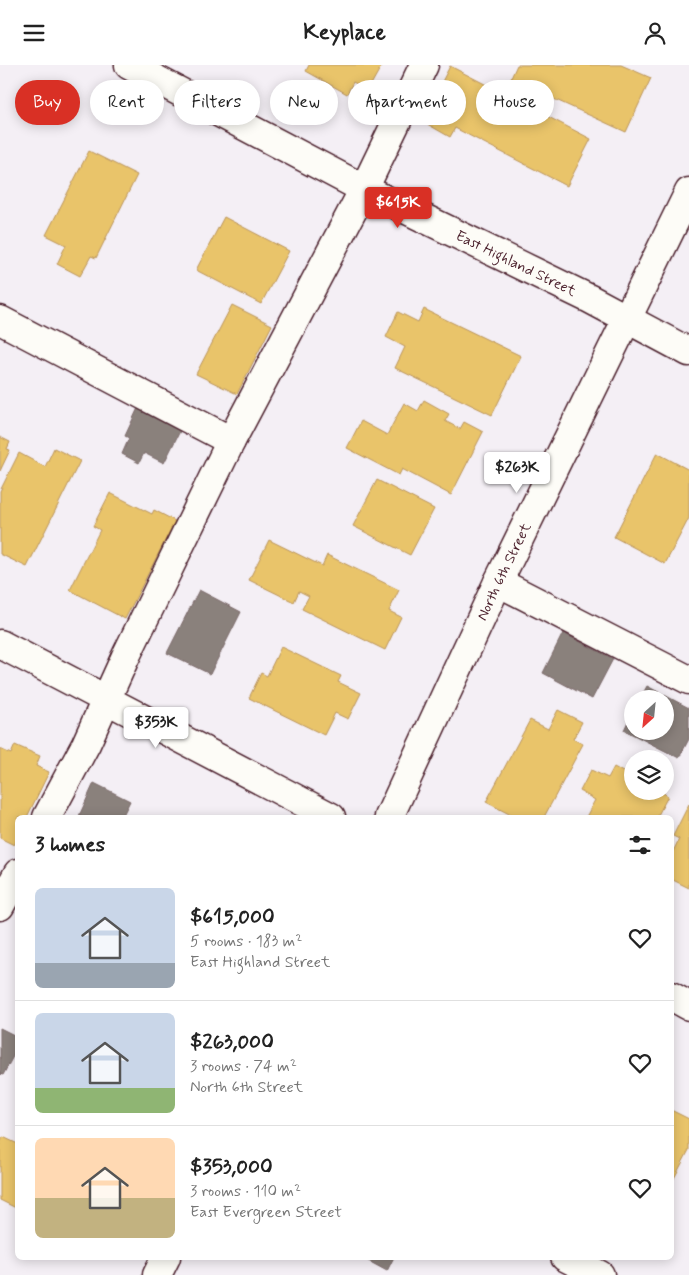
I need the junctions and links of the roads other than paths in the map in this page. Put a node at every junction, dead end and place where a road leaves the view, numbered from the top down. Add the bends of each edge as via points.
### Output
1 (129, 65) edge
2 (424, 65) edge
3 (364, 189) junction
4 (689, 191) edge
5 (627, 319) junction
6 (0, 320) edge
7 (689, 352) edge
8 (231, 441) junction
9 (498, 582) junction
10 (0, 644) edge
11 (689, 680) edge
12 (107, 699) junction
13 (48, 815) edge
14 (327, 815) edge
15 (390, 815) edge
16 (15, 878) edge
17 (0, 906) edge
18 (674, 998) edge
19 (689, 1005) edge
20 (164, 1260) edge
21 (572, 1260) edge
22 (157, 1275) edge
23 (600, 1275) edge

1 - 3 street, East Highland Street
2 - 3 street
3 - 5 street, East Highland Street
3 - 8 street
4 - 5 street, North 6th Street
5 - 7 street, East Highland Street
5 - 9 street, North 6th Street
6 - 8 street
8 - 12 street
9 - 11 street
9 - 15 street, North 6th Street
10 - 12 street
12 - 13 street
12 - 14 street
16 - 17 street
18 - 19 street
20 - 22 street
21 - 23 street

